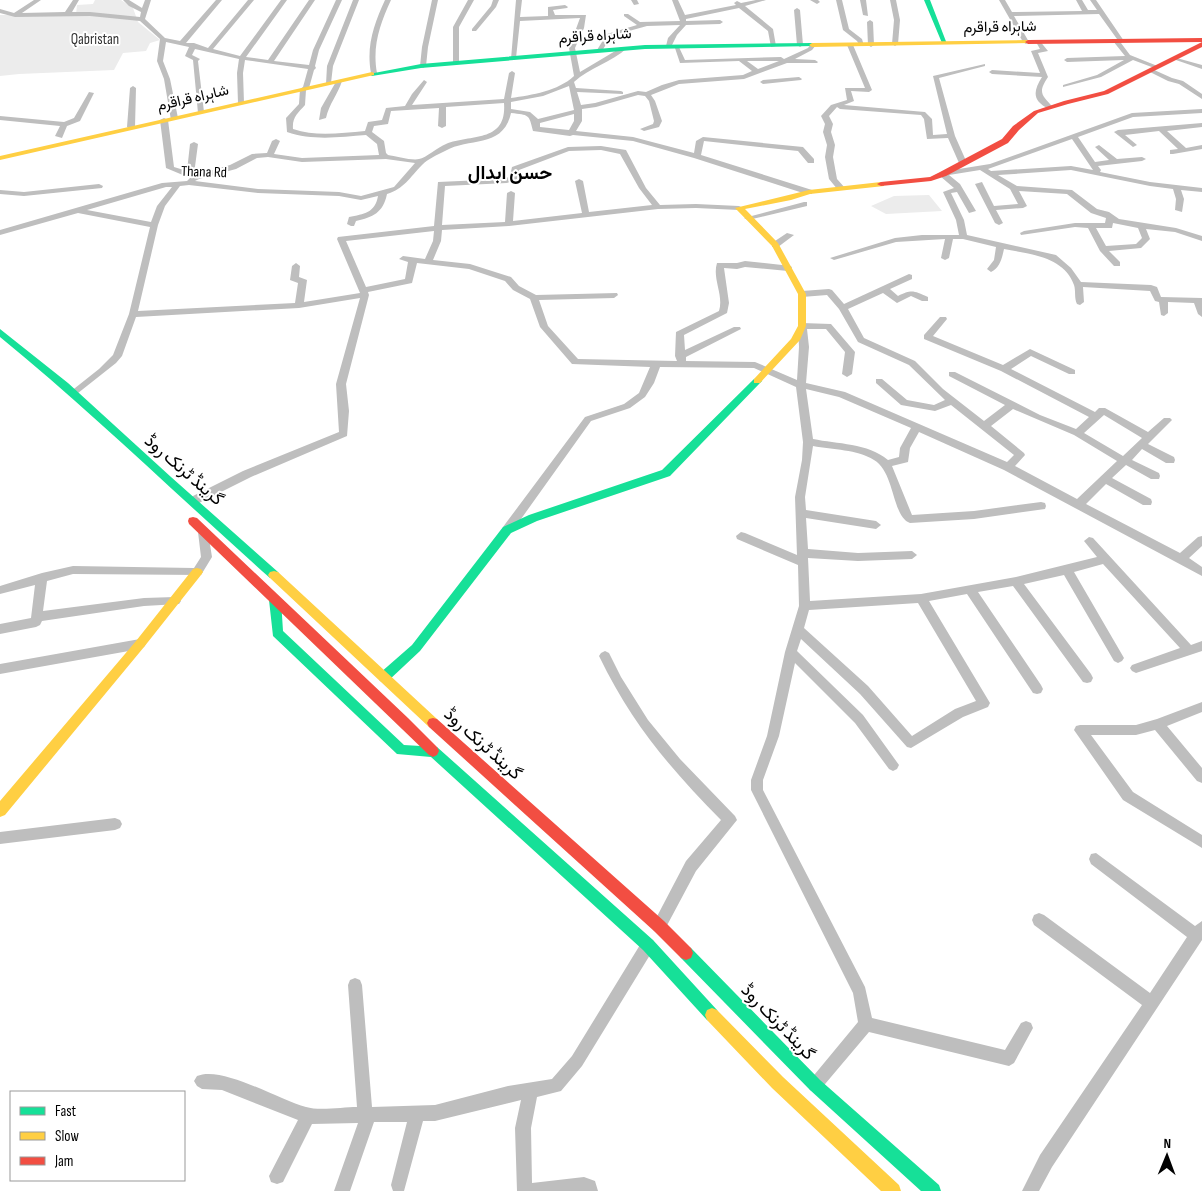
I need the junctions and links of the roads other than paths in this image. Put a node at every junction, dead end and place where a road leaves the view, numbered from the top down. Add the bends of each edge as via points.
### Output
1 (38, 0) edge
2 (76, 0) edge
3 (126, 0) edge
4 (148, 0) edge
5 (219, 0) edge
6 (251, 0) edge
7 (284, 0) edge
8 (312, 0) edge
9 (339, 0) edge
10 (356, 0) edge
11 (388, 0) edge
12 (436, 0) edge
13 (471, 0) edge
14 (496, 0) edge
15 (519, 0) edge
16 (675, 0) edge
17 (734, 0) edge
18 (763, 0) edge
19 (839, 0) edge
20 (864, 0) edge
21 (893, 0) edge
22 (926, 0) edge
23 (1002, 0) edge
24 (1079, 0) edge
25 (1094, 0) edge
26 (565, 7) dead end
27 (740, 7) junction
28 (797, 10) dead end
29 (0, 11) edge
30 (144, 11) junction
31 (1086, 12) junction
32 (1101, 12) junction
33 (15, 14) junction
34 (1009, 14) junction
35 (67, 15) junction
36 (626, 15) dead end
37 (866, 15) dead end
38 (552, 18) junction
39 (142, 19) junction
40 (517, 19) junction
41 (684, 21) junction
42 (720, 22) dead end
43 (870, 22) dead end
44 (646, 24) junction
45 (474, 30) dead end
46 (163, 39) junction
47 (1119, 41) junction
48 (1026, 42) junction
49 (1039, 42) junction
50 (1202, 42) edge
51 (182, 43) junction
52 (946, 43) junction
53 (895, 44) junction
54 (194, 45) junction
55 (800, 45) junction
56 (813, 45) junction
57 (850, 45) junction
58 (867, 45) junction
59 (673, 46) junction
60 (773, 46) junction
61 (624, 48) junction
62 (210, 49) junction
63 (600, 50) junction
64 (572, 52) junction
65 (242, 58) junction
66 (513, 58) junction
67 (1133, 58) junction
68 (1175, 58) junction
69 (740, 59) junction
70 (786, 60) junction
71 (1067, 60) dead end
72 (270, 62) junction
73 (815, 62) dead end
74 (456, 63) junction
75 (983, 65) dead end
76 (423, 66) junction
77 (1202, 67) edge
78 (312, 68) junction
79 (1154, 69) junction
80 (755, 72) junction
81 (992, 72) dead end
82 (374, 73) junction
83 (512, 73) dead end
84 (1044, 74) junction
85 (577, 76) junction
86 (799, 79) dead end
87 (334, 82) junction
88 (424, 82) dead end
89 (763, 82) junction
90 (572, 86) junction
91 (1065, 86) dead end
92 (133, 88) dead end
93 (305, 88) junction
94 (768, 88) dead end
95 (91, 93) dead end
96 (621, 93) dead end
97 (647, 94) junction
98 (1202, 98) edge
99 (507, 102) junction
100 (241, 103) junction
101 (443, 106) junction
102 (834, 106) junction
103 (1049, 107) junction
104 (407, 108) junction
105 (578, 109) junction
106 (1202, 110) edge
107 (507, 111) junction
108 (200, 112) junction
109 (0, 118) edge
110 (322, 118) dead end
111 (169, 119) junction
112 (536, 121) junction
113 (1107, 124) junction
114 (64, 125) junction
115 (1202, 125) edge
116 (442, 126) dead end
117 (131, 127) junction
118 (644, 129) dead end
119 (1161, 129) junction
120 (368, 133) junction
121 (1120, 133) junction
122 (570, 134) junction
123 (59, 136) dead end
124 (587, 136) junction
125 (951, 136) junction
126 (1074, 136) junction
127 (794, 138) dead end
128 (276, 141) dead end
129 (194, 144) dead end
130 (1133, 145) dead end
131 (1099, 147) dead end
132 (1202, 147) edge
133 (586, 148) junction
134 (797, 149) junction
135 (1184, 150) junction
136 (1172, 152) dead end
137 (270, 155) junction
138 (697, 156) junction
139 (386, 157) junction
140 (0, 158) edge
141 (1142, 159) dead end
142 (811, 160) dead end
143 (421, 162) junction
144 (1115, 162) junction
145 (963, 163) junction
146 (1094, 164) junction
147 (986, 170) junction
148 (1098, 173) junction
149 (943, 174) junction
150 (192, 178) junction
151 (579, 181) dead end
152 (979, 184) dead end
153 (176, 185) junction
154 (100, 186) dead end
155 (1176, 186) junction
156 (1013, 187) junction
157 (841, 188) junction
158 (959, 189) junction
159 (1202, 190) edge
160 (0, 192) edge
161 (809, 192) junction
162 (511, 193) dead end
163 (383, 194) junction
164 (804, 204) dead end
165 (658, 207) junction
166 (739, 208) junction
167 (993, 208) junction
168 (78, 210) junction
169 (1179, 210) dead end
170 (972, 211) dead end
171 (586, 215) junction
172 (1110, 217) junction
173 (748, 218) junction
174 (999, 223) dead end
175 (351, 224) dead end
176 (509, 224) junction
177 (154, 226) junction
178 (1090, 226) junction
179 (1141, 226) junction
180 (439, 228) junction
181 (0, 233) edge
182 (1024, 233) dead end
183 (790, 235) dead end
184 (950, 236) junction
185 (963, 237) junction
186 (1202, 239) edge
187 (775, 245) junction
188 (1000, 245) junction
189 (1103, 249) junction
190 (834, 258) dead end
191 (945, 258) dead end
192 (403, 259) dead end
193 (413, 260) junction
194 (428, 262) junction
195 (1117, 264) dead end
196 (296, 266) dead end
197 (788, 268) junction
198 (991, 270) dead end
199 (909, 277) dead end
200 (1078, 284) junction
201 (884, 289) junction
202 (364, 293) junction
203 (802, 294) junction
204 (614, 295) dead end
205 (534, 298) junction
206 (925, 299) dead end
207 (1163, 299) junction
208 (1199, 301) edge
209 (1080, 302) dead end
210 (299, 305) junction
211 (844, 308) junction
212 (1164, 313) dead end
213 (133, 314) junction
214 (1202, 314) edge
215 (944, 319) dead end
216 (802, 326) junction
217 (737, 329) dead end
218 (0, 332) edge
219 (681, 360) junction
220 (656, 364) junction
221 (1004, 369) junction
222 (768, 370) junction
223 (1072, 372) dead end
224 (847, 374) dead end
225 (952, 374) dead end
226 (87, 381) junction
227 (879, 381) dead end
228 (801, 385) junction
229 (65, 386) junction
230 (73, 394) junction
231 (952, 401) junction
232 (1012, 404) junction
233 (1101, 412) junction
234 (1167, 420) dead end
235 (983, 426) junction
236 (916, 427) junction
237 (1077, 434) junction
238 (1145, 441) junction
239 (808, 442) junction
240 (1124, 460) junction
241 (1170, 460) dead end
242 (886, 464) junction
243 (1008, 467) junction
244 (1155, 476) dead end
245 (1104, 479) junction
246 (193, 501) junction
247 (1147, 502) dead end
248 (1079, 504) junction
249 (1041, 506) dead end
250 (181, 510) dead end
251 (801, 513) junction
252 (876, 525) dead end
253 (203, 529) junction
254 (507, 530) junction
255 (741, 536) dead end
256 (1202, 540) edge
257 (1089, 541) dead end
258 (912, 555) dead end
259 (232, 556) junction
260 (207, 557) junction
261 (804, 558) junction
262 (1106, 559) junction
263 (1181, 559) junction
264 (1066, 570) junction
265 (197, 572) junction
266 (1202, 572) edge
267 (42, 577) junction
268 (1016, 581) junction
269 (970, 589) junction
270 (0, 590) edge
271 (921, 598) junction
272 (275, 600) junction
273 (175, 601) junction
274 (804, 606) junction
275 (36, 618) junction
276 (0, 629) edge
277 (798, 630) junction
278 (140, 644) junction
279 (1202, 646) edge
280 (1189, 650) junction
281 (791, 652) junction
282 (605, 656) dead end
283 (1118, 658) dead end
284 (0, 668) edge
285 (1136, 668) dead end
286 (384, 677) junction
287 (1087, 678) dead end
288 (1037, 689) dead end
289 (1202, 707) edge
290 (1158, 724) junction
291 (434, 752) junction
292 (893, 765) dead end
293 (1202, 776) edge
294 (0, 811) edge
295 (115, 824) dead end
296 (0, 838) edge
297 (1202, 842) edge
298 (1096, 859) dead end
299 (1040, 920) dead end
300 (660, 926) junction
301 (1199, 931) edge
302 (648, 946) junction
303 (355, 985) dead end
304 (1151, 1004) junction
305 (866, 1024) junction
306 (1026, 1028) dead end
307 (202, 1081) dead end
308 (815, 1085) junction
309 (531, 1090) junction
310 (417, 1113) junction
311 (367, 1114) junction
312 (308, 1116) junction
313 (277, 1176) dead end
314 (399, 1185) dead end
315 (342, 1191) edge
316 (526, 1191) edge
317 (532, 1191) edge
318 (590, 1191) edge
319 (893, 1191) edge
320 (934, 1191) edge
321 (1030, 1191) edge

1 - 33 street
2 - 35 street
3 - 30 street
4 - 30 street
5 - 51 street
6 - 62 street
7 - 65 street
8 - 72 street
9 - 78 street via 323,32
10 - 87 street via 330,66
11 - 82 street via 373,38
12 - 76 street
13 - 74 street via 456,27
14 - 45 street
15 - 40 street
16 - 41 street
17 - 27 street
18 - 27 street
19 - 58 street via 846,30
20 - 37 street
21 - 53 street via 897,20
22 - 52 main road
23 - 34 street
24 - 31 street
25 - 32 street
26 - 38 street via 550,8
27 - 41 street
27 - 60 street via 771,30
28 - 55 street
29 - 33 street
30 - 39 street
31 - 32 street
31 - 34 street
32 - 47 street
33 - 35 street
34 - 48 street
35 - 39 street
36 - 44 street via 636,23
38 - 40 street
38 - 64 street via 584,16
39 - 46 street
40 - 66 street
41 - 42 street
41 - 44 street
41 - 59 street via 670,41
43 - 58 street
44 - 63 street via 609,35
46 - 51 street
46 - 111 street via 160,61 167,79
47 - 49 main road, شاہراہ قراقرم
47 - 50 main road, شاہراہ قراقرم
47 - 67 street via 1128,56
48 - 49 main road, شاہراہ قراقرم
48 - 52 main road, شاہراہ قراقرم
49 - 84 street via 1045,51 1034,51
50 - 68 main road
51 - 54 street
52 - 53 main road, شاہراہ قراقرم
53 - 58 main road, شاہراہ قراقرم
54 - 62 street
54 - 108 street via 188,56 197,59
55 - 56 main road, شاہراہ قراقرم
55 - 60 main road, شاہراہ قراقرم
56 - 57 main road, شاہراہ قراقرم
56 - 70 street via 810,50
57 - 58 main road, شاہراہ قراقرم
57 - 102 street via 869,90 847,89 851,101
59 - 60 main road, شاہراہ قراقرم
59 - 61 main road, شاہراہ قراقرم
59 - 69 street via 682,62
61 - 63 main road, شاہراہ قراقرم
61 - 85 street
62 - 65 street
63 - 64 main road, شاہراہ قراقرم
64 - 66 main road, شاہراہ قراقرم
64 - 85 street
65 - 72 street
65 - 100 street
66 - 74 main road, شاہراہ قراقرم
67 - 71 street
67 - 79 street
67 - 91 street via 1099,76
68 - 77 street
68 - 79 main road
69 - 70 street
69 - 80 street
70 - 73 street
70 - 80 street
72 - 78 street
74 - 76 main road, شاہراہ قراقرم
75 - 125 street via 935,77
76 - 82 main road, شاہراہ قراقرم
78 - 93 street
79 - 98 street via 1167,79 1181,82
79 - 103 main road via 1106,93
80 - 89 street
80 - 97 street via 738,78 679,82
81 - 84 street
82 - 87 main road, شاہراہ قراقرم
83 - 99 street
84 - 103 street via 1038,93
85 - 90 street
86 - 89 street
87 - 93 main road, شاہراہ قراقرم
87 - 110 street via 336,90
88 - 104 street
89 - 94 street
90 - 96 street
90 - 99 street
90 - 105 street
92 - 117 street
93 - 100 main road, شاہراہ قراقرم
93 - 120 street via 302,105 292,112 288,122 290,130 321,136
95 - 114 street via 77,119
97 - 105 street via 638,93
97 - 118 street via 658,121
99 - 101 street
99 - 107 street
100 - 108 main road, شاہراہ قراقرم
101 - 104 street
101 - 116 street
102 - 125 street via 923,113 928,119 930,137
102 - 157 street via 825,116 829,124 827,132 833,179
103 - 145 main road via 1025,120 1005,141
104 - 120 street via 388,109 385,122 371,124
105 - 112 street
105 - 122 street via 578,121
106 - 113 street via 1140,114
107 - 112 street via 528,112
107 - 143 street via 497,133 454,142
108 - 111 main road, شاہراہ قراقرم
109 - 114 street
111 - 117 main road, شاہراہ قراقرم
111 - 150 street via 170,168
112 - 122 street via 536,129
113 - 121 street
113 - 126 street
114 - 123 street
115 - 119 street
117 - 140 main road, شاہراہ قراقرم
119 - 121 street
119 - 135 street
120 - 139 street via 381,142 382,154
121 - 130 street
122 - 124 street
124 - 133 street
124 - 138 street via 633,139
125 - 145 street
126 - 146 street
126 - 147 street
127 - 134 street
128 - 137 street
129 - 150 street
131 - 144 street
132 - 135 street
133 - 165 street via 623,152 643,192
133 - 180 street via 562,150 533,161 515,169 514,176 507,180 441,184
134 - 138 street via 703,139
134 - 142 street
135 - 136 street
137 - 139 street via 302,160
137 - 150 street via 255,156 233,167
138 - 161 street
139 - 143 street
141 - 144 street
143 - 163 street via 401,187
144 - 146 street
145 - 149 main road
146 - 148 street
147 - 148 street via 1071,168
147 - 149 street
147 - 156 street
148 - 155 street
149 - 157 main road via 913,182
149 - 158 street
150 - 153 street, Thana Rd
150 - 163 street, Thana Rd via 258,191 361,198
151 - 171 street
152 - 167 street
153 - 168 street, Thana Rd via 165,185
153 - 177 street via 161,206
154 - 160 street via 24,194
155 - 159 street
155 - 169 street
156 - 167 street via 1023,206
156 - 172 street via 1070,192 1094,211
157 - 161 main road
158 - 170 street
158 - 185 street via 947,192 960,220
161 - 166 main road
162 - 176 street
163 - 175 street via 379,208 363,218 352,219
164 - 173 street
165 - 166 street
165 - 171 street
166 - 173 main road
167 - 174 street
168 - 177 street
168 - 181 street, Thana Rd
171 - 176 street
172 - 178 street via 1109,226
172 - 179 street
173 - 187 main road
176 - 180 street
177 - 213 street
178 - 182 street via 1068,225
178 - 189 street
179 - 186 street via 1176,230
179 - 189 street via 1146,239 1138,246
180 - 194 street
180 - 202 street via 341,239
183 - 187 street
184 - 185 street
184 - 190 street via 896,240
184 - 191 street
185 - 188 street
187 - 197 main road
188 - 198 street via 998,260
188 - 200 street via 1050,255 1068,270
189 - 195 street
192 - 193 street
193 - 194 street
193 - 202 street via 409,281
194 - 205 street via 470,267 508,279 516,288
196 - 210 street via 294,280 302,280
197 - 203 main road
197 - 219 street via 745,264 720,266 725,310 679,334
199 - 201 street
200 - 207 street via 1151,288 1156,298
200 - 209 street
201 - 206 street via 897,300 911,293
201 - 211 street
202 - 210 street
202 - 246 street via 340,384 344,434 247,474
203 - 211 street via 826,291
203 - 216 main road
204 - 205 street
205 - 220 street via 544,327 575,362
207 - 208 street
207 - 212 street
208 - 214 street
210 - 213 street
211 - 231 street via 861,340 912,363
213 - 226 street via 112,363
215 - 221 street via 927,337
216 - 222 main road via 795,340
216 - 224 street via 828,326 850,352
216 - 228 street
217 - 219 street
218 - 229 main road, گرینڈ ٹرنک روڈ
219 - 220 street
219 - 222 street via 755,365
220 - 254 street via 642,395 627,406 588,419
221 - 223 street via 1030,352
221 - 233 street
222 - 228 street
222 - 254 main road via 666,473 533,518
225 - 232 street
226 - 229 street
226 - 230 street
227 - 231 street via 904,403 935,408
228 - 236 street via 842,394
228 - 239 street
229 - 230 main road, گرینڈ ٹرنک روڈ
230 - 246 main road, گرینڈ ٹرنک روڈ
231 - 235 street
232 - 235 street
232 - 237 street
233 - 237 street
233 - 238 street
234 - 238 street
235 - 243 street via 1020,455
236 - 242 street via 905,448 904,459
236 - 243 street
237 - 240 street
238 - 240 street
238 - 241 street
239 - 242 street via 873,455
239 - 251 street via 800,497
240 - 244 street
240 - 245 street
242 - 249 street via 910,519
243 - 248 street
245 - 247 street
245 - 248 street
246 - 286 main road, گرینڈ ٹرنک روڈ
248 - 263 street
250 - 253 main road, گرینڈ ٹرنک روڈ
251 - 252 street
251 - 261 street
253 - 259 main road, گرینڈ ٹرنک روڈ
253 - 260 street
254 - 286 main road via 416,648
255 - 261 street
256 - 263 street
257 - 262 street
258 - 261 street
259 - 260 street
259 - 272 main road, گرینڈ ٹرنک روڈ
260 - 265 street
261 - 274 street
262 - 264 street
262 - 280 street
263 - 266 street
264 - 268 street
264 - 283 street
265 - 267 street via 73,570
265 - 273 main road
267 - 270 street
267 - 275 street
268 - 269 street
268 - 287 street
269 - 271 street
269 - 288 street
271 - 274 street
271 - 277 street via 984,703 959,712 911,743 864,690
272 - 291 main road, گرینڈ ٹرنک روڈ via 371,688
272 - 291 main road via 277,633 401,750
273 - 275 street via 144,602
273 - 278 main road
274 - 277 street
275 - 276 street via 33,623
277 - 281 street
278 - 284 street
278 - 294 main road
279 - 280 street
280 - 285 street
281 - 292 street via 859,719
281 - 305 street via 773,736 757,780 757,790 860,992
282 - 300 street via 617,684 649,734 730,820 691,866
286 - 300 main road, گرینڈ ٹرنک روڈ
289 - 290 street
290 - 293 street
290 - 297 street via 1136,730 1080,730 1128,796
291 - 302 main road, گرینڈ ٹرنک روڈ
295 - 296 street
298 - 301 street
299 - 304 street
300 - 308 main road, گرینڈ ٹرنک روڈ
301 - 304 street
302 - 309 street via 577,1061 556,1086
302 - 319 main road, گرینڈ ٹرنک روڈ via 739,1045
303 - 311 street
304 - 321 street via 1046,1161
305 - 306 street via 1009,1058
305 - 308 street
307 - 312 street via 222,1082
308 - 320 main road, گرینڈ ٹرنک روڈ
309 - 310 street via 435,1112
309 - 316 street via 522,1134
310 - 311 street
310 - 314 street
311 - 312 street
311 - 315 street
312 - 313 street
317 - 318 street via 584,1184

